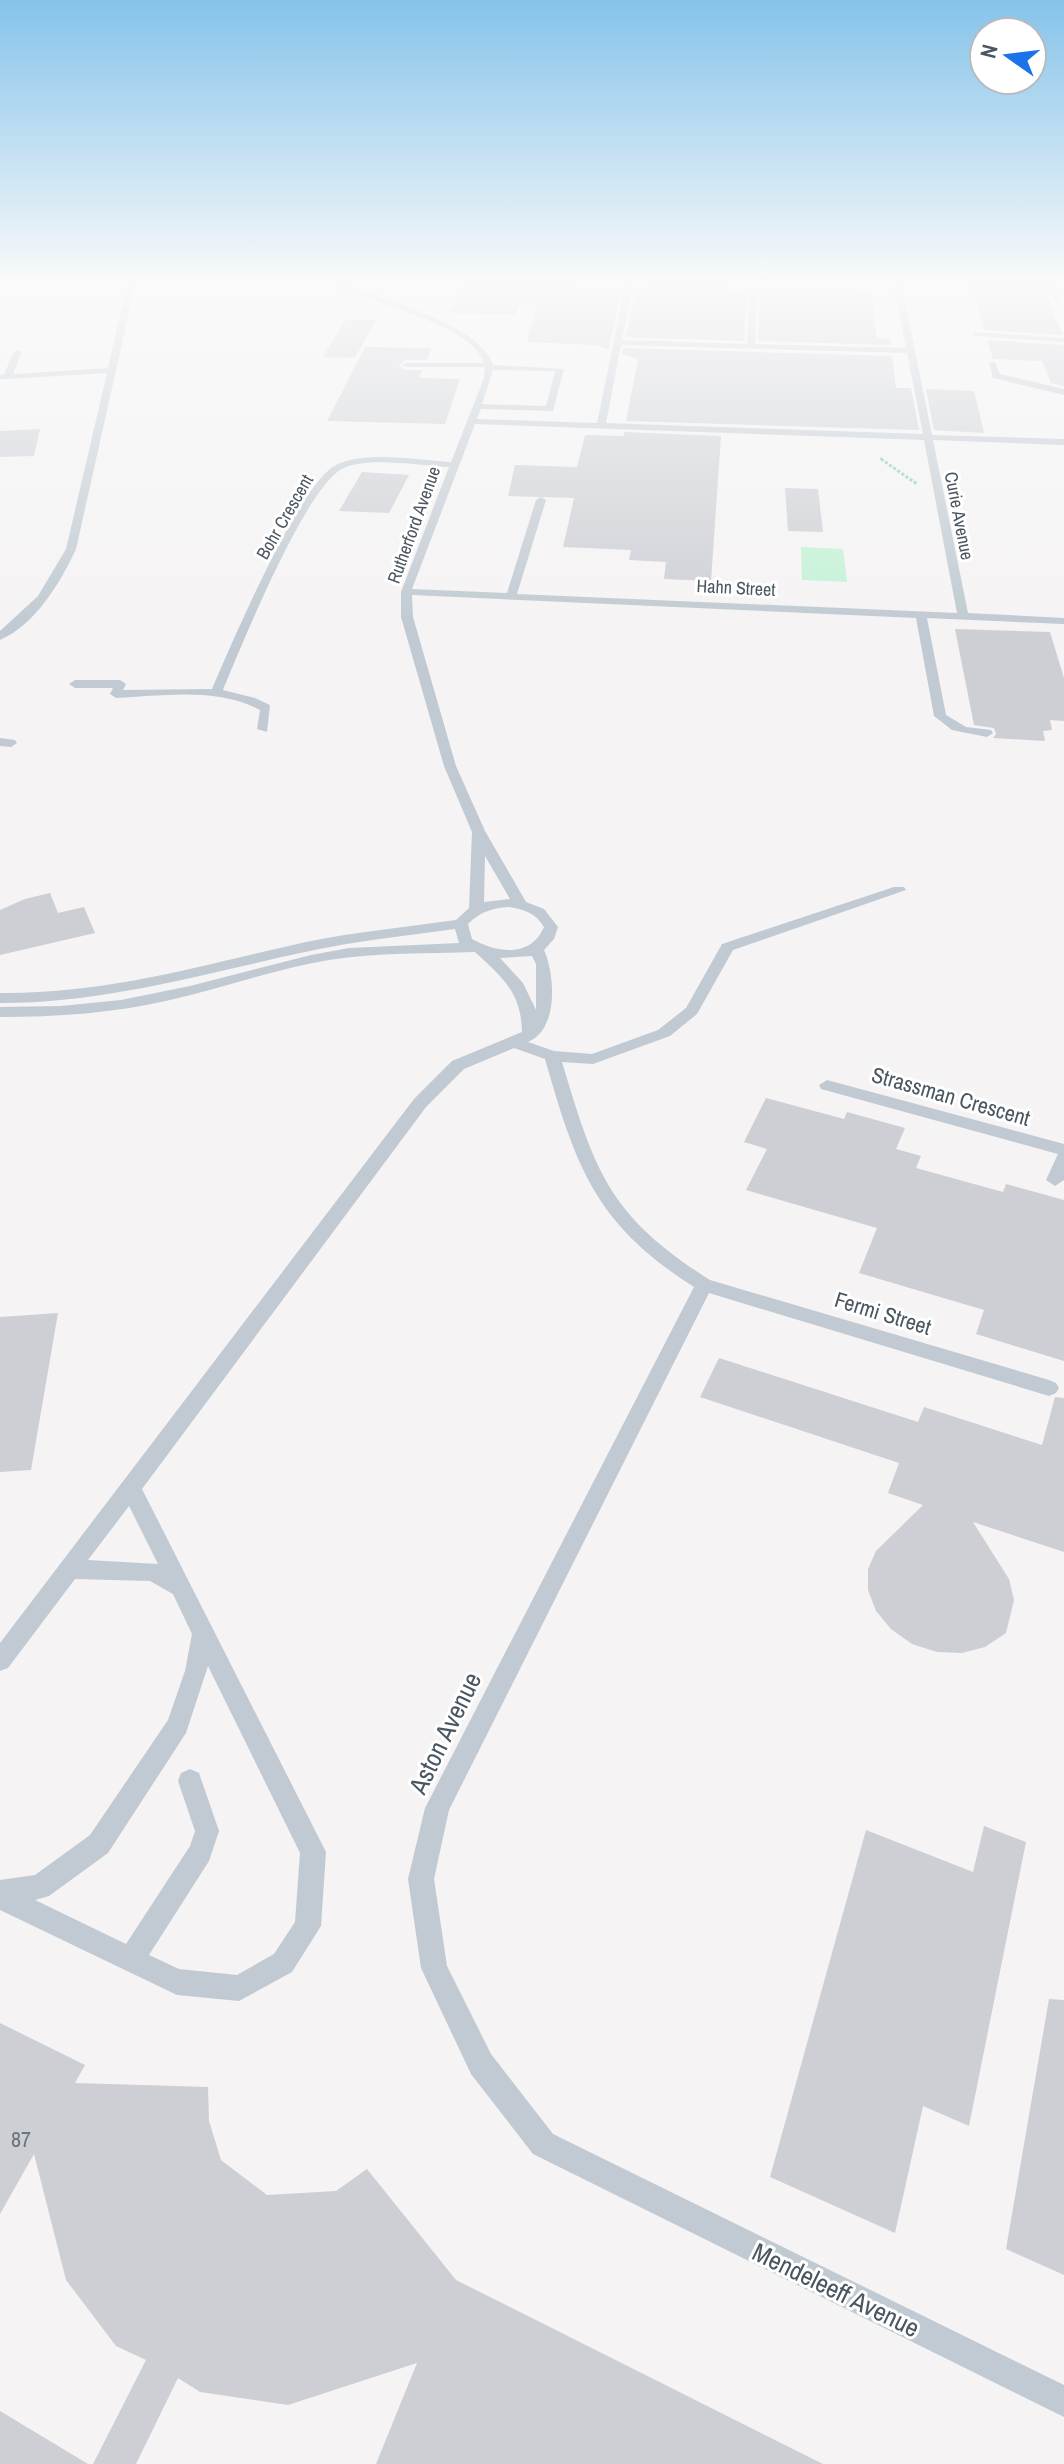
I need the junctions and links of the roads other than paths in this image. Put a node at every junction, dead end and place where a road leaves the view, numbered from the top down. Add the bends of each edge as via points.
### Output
1 (106, 396) edge
2 (480, 396) edge
3 (553, 396) edge
4 (607, 396) edge
5 (919, 396) edge
6 (477, 406) junction
7 (472, 421) junction
8 (601, 425) junction
9 (927, 437) junction
10 (1064, 442) edge
11 (455, 465) junction
12 (541, 500) dead end
13 (406, 592) junction
14 (511, 597) junction
15 (921, 615) junction
16 (963, 616) junction
17 (1064, 621) edge
18 (0, 637) edge
19 (75, 684) dead end
20 (216, 693) junction
21 (263, 729) dead end
22 (987, 733) dead end
23 (478, 831) junction
24 (899, 890) dead end
25 (520, 904) junction
26 (476, 910) junction
27 (461, 924) junction
28 (536, 948) junction
29 (479, 950) junction
30 (0, 998) edge
31 (0, 1012) edge
32 (522, 1039) junction
33 (552, 1056) junction
34 (827, 1085) dead end
35 (1064, 1150) edge
36 (1064, 1158) edge
37 (1055, 1180) dead end
38 (704, 1285) junction
39 (1049, 1388) dead end
40 (130, 1486) junction
41 (68, 1569) junction
42 (178, 1587) junction
43 (203, 1635) junction
44 (0, 1661) edge
45 (190, 1781) dead end
46 (0, 1895) edge
47 (130, 1961) junction
48 (609, 2178) joint
49 (1064, 2401) edge

1 - 18 lane via 71,549 57,581 38,606
2 - 6 lane, Rutherford Avenue
3 - 6 lane via 550,409
4 - 8 lane
5 - 9 lane, Curie Avenue
6 - 7 lane, Rutherford Avenue
7 - 8 lane
7 - 11 lane, Rutherford Avenue
8 - 9 lane
9 - 10 lane
9 - 16 lane, Curie Avenue
11 - 13 lane, Rutherford Avenue
11 - 20 lane, Bohr Crescent via 356,462 329,473 246,620
12 - 14 lane
13 - 14 lane, Hahn Street
13 - 23 lane, Rutherford Avenue via 407,617 434,713
14 - 15 lane, Hahn Street
15 - 16 lane, Hahn Street
15 - 22 lane via 940,716 950,727
16 - 17 lane, Hahn Street
19 - 20 lane via 120,684 116,694
20 - 21 lane via 252,698 266,708
23 - 25 lane, Rutherford Avenue
23 - 26 lane, Rutherford Avenue
24 - 33 lane via 727,947 692,1011 664,1033 593,1059
25 - 26 lane via 497,903
25 - 28 lane via 542,913 551,927
26 - 27 lane
27 - 29 lane via 465,941
27 - 30 lane via 307,947 88,997
28 - 29 lane via 510,955
28 - 32 lane via 543,964 545,1007
29 - 31 lane via 442,947 313,959 121,1005
29 - 32 lane via 517,980 529,1010
32 - 33 lane
32 - 40 lane via 458,1065 420,1103
33 - 38 lane, Fermi Street via 598,1185 637,1235 666,1262
34 - 35 lane, Strassman Crescent
36 - 37 lane
38 - 39 lane, Fermi Street
38 - 48 lane, Aston Avenue via 437,1808 421,1879 434,1968 481,2064 543,2144
40 - 41 lane
40 - 42 lane
41 - 42 lane via 153,1572
41 - 44 lane
42 - 43 lane
43 - 46 lane via 178,1725 99,1844 40,1887
43 - 47 lane via 313,1852 308,1926 283,1963 239,1988 177,1982
45 - 47 lane via 207,1831 200,1852
46 - 47 lane
48 - 49 lane, Mendeleeff Avenue

